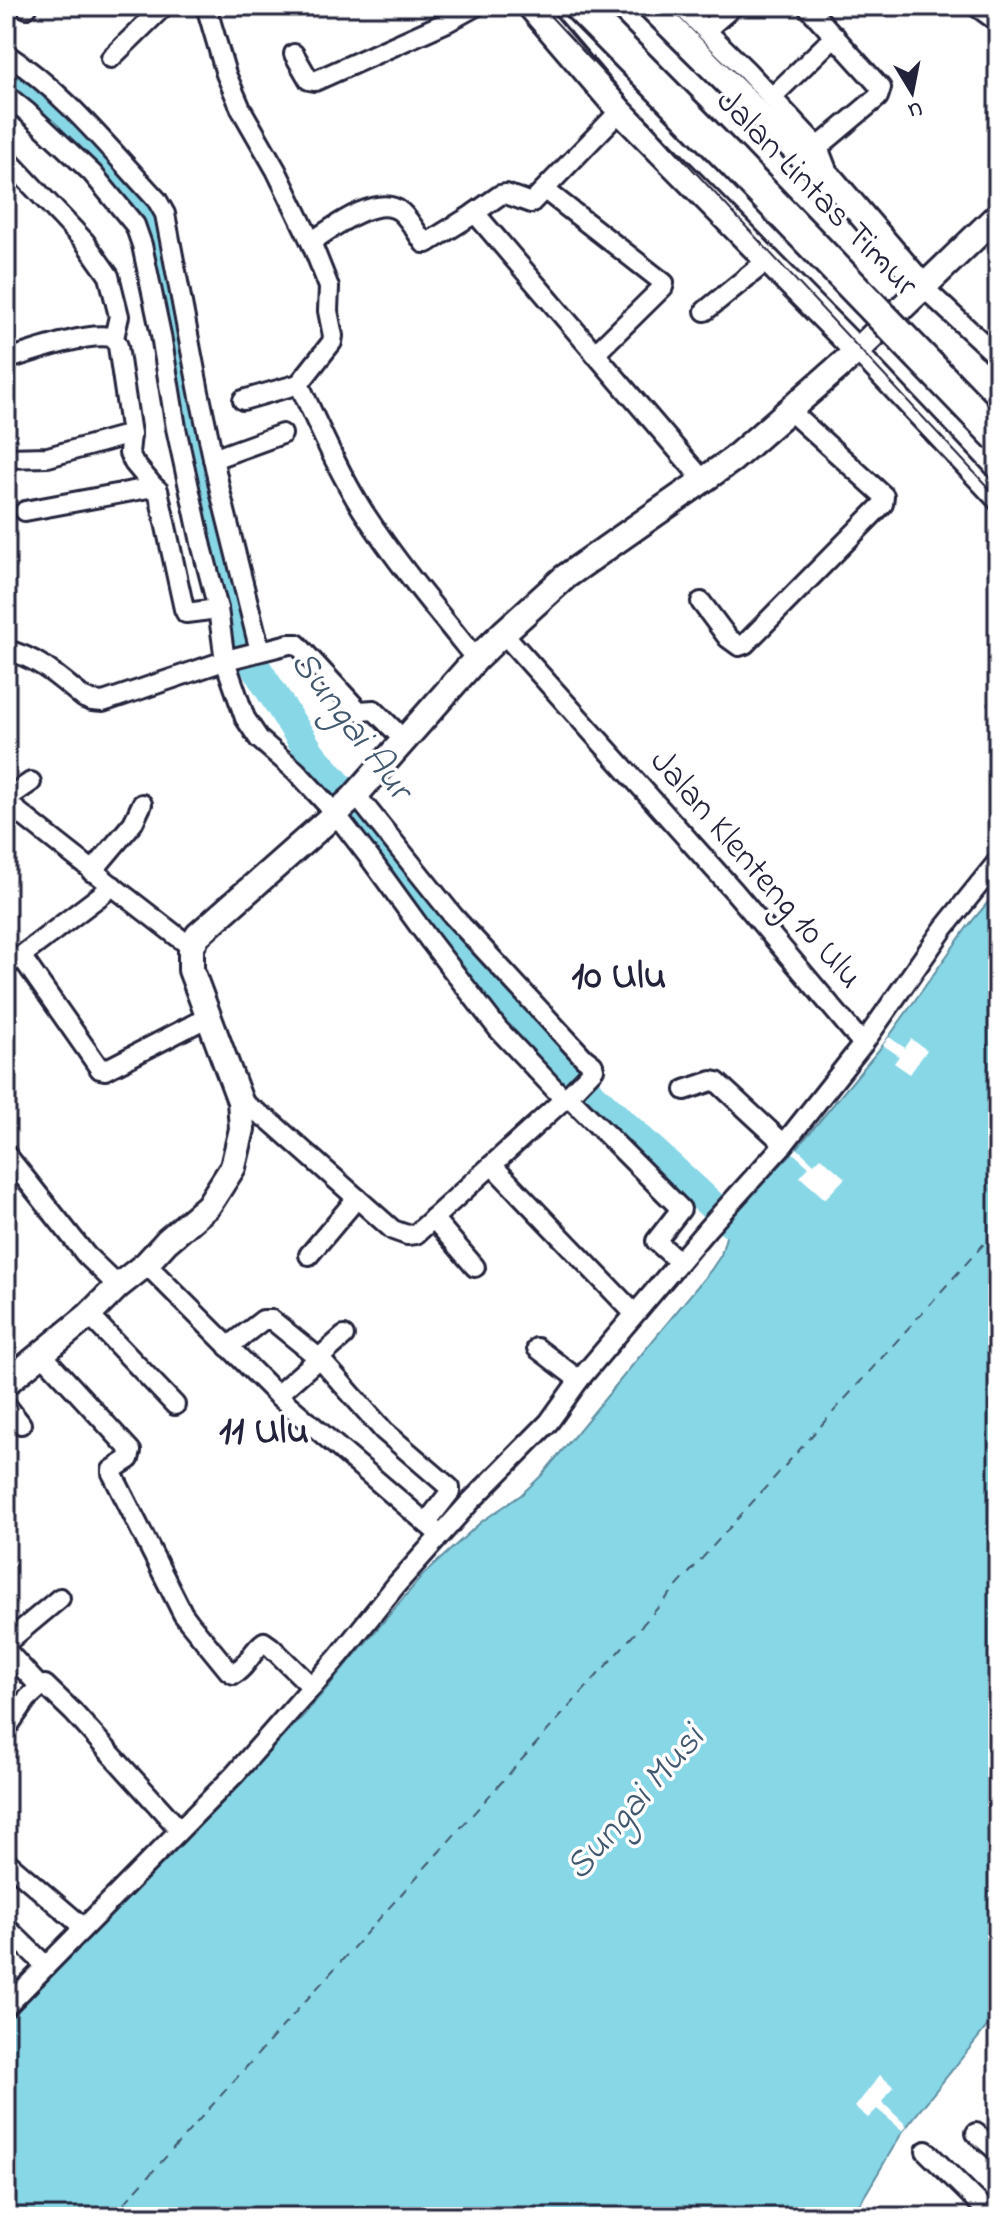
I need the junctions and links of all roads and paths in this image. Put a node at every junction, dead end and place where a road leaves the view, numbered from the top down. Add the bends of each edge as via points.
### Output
1 (164, 6) edge
2 (476, 6) edge
3 (530, 6) edge
4 (579, 6) edge
5 (606, 6) edge
6 (650, 6) edge
7 (681, 6) edge
8 (734, 6) edge
9 (807, 6) edge
10 (976, 6) edge
11 (208, 7) edge
12 (998, 22) edge
13 (706, 30) junction
14 (835, 36) junction
15 (6, 54) edge
16 (294, 54) dead end
17 (111, 58) dead end
18 (6, 95) edge
19 (772, 97) junction
20 (620, 111) junction
21 (811, 153) junction
22 (738, 154) junction
23 (6, 158) edge
24 (545, 190) junction
25 (146, 209) junction
26 (475, 213) junction
27 (998, 215) edge
28 (311, 242) junction
29 (768, 260) junction
30 (924, 288) junction
31 (705, 311) dead end
32 (114, 338) junction
33 (857, 351) junction
34 (595, 354) junction
35 (998, 357) edge
36 (6, 360) edge
37 (299, 384) junction
38 (243, 400) dead end
39 (789, 410) junction
40 (998, 411) edge
41 (131, 434) junction
42 (282, 434) dead end
43 (998, 437) edge
44 (6, 458) edge
45 (213, 459) junction
46 (703, 480) junction
47 (154, 487) junction
48 (998, 501) edge
49 (25, 511) dead end
50 (701, 602) dead end
51 (218, 609) junction
52 (503, 633) junction
53 (6, 650) edge
54 (258, 651) junction
55 (476, 659) junction
56 (228, 660) junction
57 (403, 739) junction
58 (31, 782) dead end
59 (6, 800) edge
60 (142, 804) dead end
61 (345, 804) junction
62 (998, 861) edge
63 (92, 872) junction
64 (113, 886) junction
65 (471, 941) junction
66 (191, 947) junction
67 (448, 960) junction
68 (14, 961) edge
69 (210, 1016) junction
70 (863, 1044) junction
71 (685, 1090) dead end
72 (568, 1096) junction
73 (240, 1101) junction
74 (784, 1144) junction
75 (6, 1154) edge
76 (492, 1165) junction
77 (357, 1198) junction
78 (433, 1218) junction
79 (309, 1255) dead end
80 (675, 1258) dead end
81 (146, 1264) junction
82 (475, 1267) dead end
83 (118, 1286) junction
84 (631, 1310) dead end
85 (89, 1315) junction
86 (344, 1336) dead end
87 (228, 1347) junction
88 (537, 1348) dead end
89 (42, 1354) junction
90 (314, 1363) junction
91 (579, 1380) junction
92 (6, 1383) edge
93 (277, 1395) junction
94 (6, 1405) edge
95 (175, 1405) dead end
96 (21, 1424) dead end
97 (433, 1529) junction
98 (60, 1598) dead end
99 (6, 1643) edge
100 (6, 1650) edge
101 (311, 1686) junction
102 (40, 1687) junction
103 (9, 1725) dead end
104 (179, 1829) junction
105 (6, 1861) edge
106 (6, 1927) edge
107 (83, 1927) junction
108 (46, 1966) junction
109 (6, 2007) edge
110 (976, 2133) dead end
111 (926, 2151) dead end
112 (998, 2152) edge
113 (993, 2217) edge

1 - 17 street
2 - 16 street via 315,81 309,80
3 - 20 street
4 - 22 highway, Jalan Lintas Timur
5 - 22 highway, Jalan Lintas Timur
6 - 21 street
7 - 13 street
8 - 13 street
9 - 14 street
10 - 12 street
11 - 28 street via 241,109
13 - 19 street
14 - 19 street
14 - 21 street via 881,92
15 - 25 street via 57,94
18 - 25 street via 92,173
19 - 21 street
20 - 24 street
20 - 29 street
21 - 30 street
22 - 40 highway, Jalan Lintas Timur
22 - 43 highway, Jalan Lintas Timur, bridge
23 - 32 street via 85,242 109,276 119,316
24 - 26 street via 529,203 502,194
24 - 34 street via 664,283
25 - 45 street via 165,214
25 - 51 street via 135,225
26 - 28 street via 426,243 401,212 373,207
26 - 34 street
27 - 30 street
28 - 37 street via 329,287 333,336
29 - 31 street
29 - 33 street
30 - 33 street
30 - 35 street
32 - 36 street via 58,344
32 - 41 street
33 - 39 street
33 - 48 street
34 - 46 street
37 - 38 street
37 - 55 street via 365,513
39 - 46 street
39 - 50 street via 884,496 883,504 745,644 728,638
41 - 44 street via 48,457
41 - 47 street via 129,453
42 - 45 street
45 - 54 street
46 - 52 street via 565,577
47 - 49 street
47 - 51 street via 186,613
51 - 56 street
52 - 55 street
52 - 70 street, Jalan Klenteng 10 Ulu
53 - 56 street via 39,662 84,698 103,702
54 - 56 street
54 - 57 street via 297,644 359,711 374,710
55 - 57 street
56 - 61 street via 245,718 259,739
57 - 61 street
58 - 59 street
59 - 63 street
60 - 63 street via 133,823
61 - 65 street
61 - 66 street via 219,915
61 - 67 street
62 - 70 street, Jalan Klenteng 10 Ulu
63 - 64 street
64 - 66 street
64 - 68 street
65 - 67 street
65 - 72 street via 593,1065
66 - 69 street via 191,970
67 - 72 street via 498,1029
68 - 69 street via 100,1069 112,1068
69 - 73 street
70 - 74 street
71 - 74 street via 717,1082
72 - 76 street
72 - 80 street via 681,1209 656,1241
73 - 77 street
73 - 81 street via 242,1129 233,1167 208,1206
74 - 91 street
75 - 83 street via 86,1255
76 - 78 street
76 - 84 street
77 - 78 street via 393,1230 407,1235 416,1234
77 - 79 street
78 - 82 street
81 - 83 street
81 - 87 street
83 - 85 street
85 - 89 street
85 - 95 street
86 - 90 street
87 - 90 street via 267,1319
87 - 93 street
88 - 91 street
89 - 92 street
89 - 101 street via 131,1451 112,1473 189,1622 234,1674 264,1642
90 - 93 street
90 - 97 street via 450,1488
91 - 97 street via 549,1422
93 - 97 street
94 - 96 street
97 - 101 street
98 - 99 street
100 - 102 street
101 - 104 street
102 - 103 street
102 - 104 street via 49,1688 73,1712
104 - 107 street
105 - 107 street
106 - 108 street
107 - 108 street
108 - 109 street
110 - 112 street
111 - 113 street

